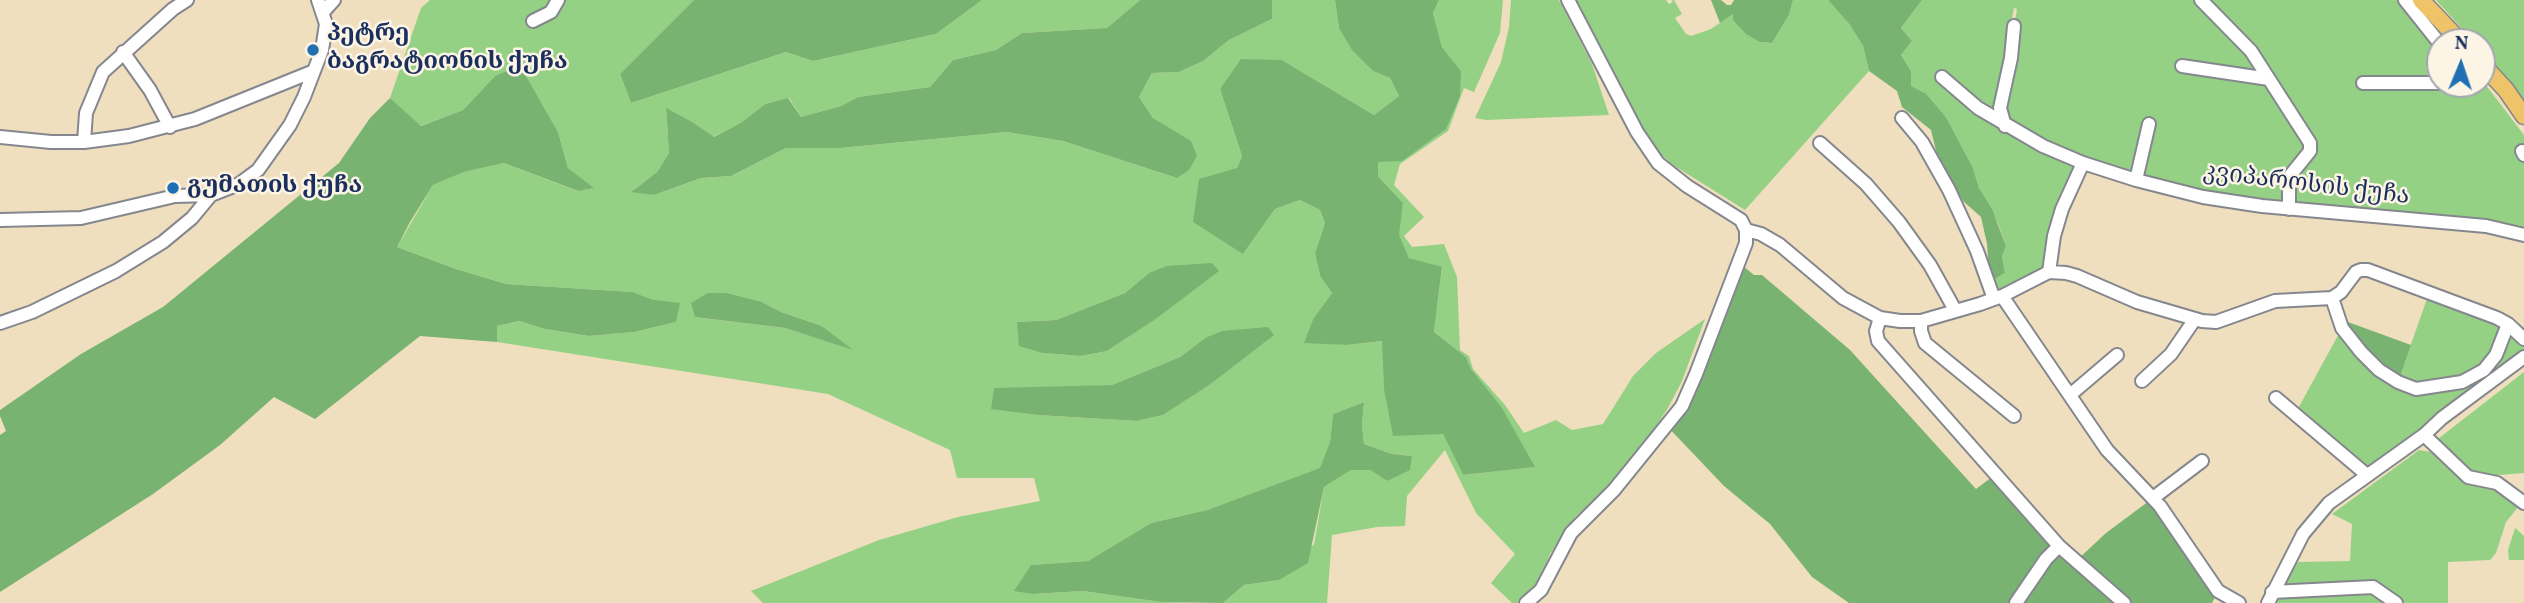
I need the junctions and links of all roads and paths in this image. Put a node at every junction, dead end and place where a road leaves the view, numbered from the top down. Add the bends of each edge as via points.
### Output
1 (187, 0) edge
2 (334, 0) edge
3 (558, 0) edge
4 (1568, 0) edge
5 (2201, 0) edge
6 (2405, 0) edge
7 (2421, 0) edge
8 (321, 6) edge
9 (533, 21) dead end
10 (2014, 26) dead end
11 (2427, 28) edge
12 (2448, 28) edge
13 (123, 52) junction
14 (2182, 66) dead end
15 (314, 71) junction
16 (1942, 77) dead end
17 (2269, 79) junction
18 (2496, 79) edge
19 (2363, 83) dead end
20 (2426, 83) edge
21 (2524, 116) edge
22 (1902, 118) dead end
23 (2149, 124) dead end
24 (2006, 126) junction
25 (170, 127) junction
26 (0, 137) edge
27 (84, 142) junction
28 (1820, 143) dead end
29 (2083, 163) junction
30 (2136, 180) junction
31 (211, 194) junction
32 (2289, 209) junction
33 (0, 220) edge
34 (1746, 230) junction
35 (2524, 235) edge
36 (2049, 272) junction
37 (1998, 298) junction
38 (2332, 298) junction
39 (1955, 310) junction
40 (1880, 318) junction
41 (2195, 319) junction
42 (1921, 321) junction
43 (0, 323) edge
44 (2508, 324) junction
45 (2524, 339) edge
46 (2117, 355) dead end
47 (2524, 356) edge
48 (2142, 381) dead end
49 (2070, 395) junction
50 (2276, 397) dead end
51 (2014, 416) dead end
52 (2424, 435) junction
53 (2202, 461) dead end
54 (2367, 475) junction
55 (2153, 498) junction
56 (2524, 503) edge
57 (2059, 546) junction
58 (2270, 597) edge
59 (1526, 603) edge
60 (2016, 603) edge
61 (2124, 603) edge
62 (2239, 603) edge
63 (2396, 603) edge

1 - 13 street
2 - 8 street
3 - 9 street via 551,12
4 - 34 street via 1658,163 1741,220
5 - 17 street via 2251,51
6 - 11 street
7 - 12 main road
8 - 15 street via 327,24
10 - 24 street via 2000,108
13 - 25 street
13 - 27 street via 103,72 86,113
14 - 17 street
15 - 25 street
15 - 31 street via 290,124 258,170 239,184
16 - 24 street, კვიპაროსის ქუჩა
17 - 32 street via 2310,142 2310,151 2289,177
18 - 21 main road
19 - 20 street
22 - 37 street via 1922,142 1949,190
23 - 30 street
24 - 29 street, კვიპაროსის ქუჩა
25 - 27 street
26 - 27 street
28 - 39 street via 1866,184 1899,222
29 - 30 street, კვიპაროსის ქუჩა
29 - 36 street via 2062,209
30 - 32 street, კვიპაროსის ქუჩა via 2203,197
31 - 33 street via 175,196 81,218
31 - 43 street via 192,218 163,242 116,271
32 - 35 street, კვიპაროსის ქუჩა via 2486,226
34 - 40 street via 1780,245 1843,298
34 - 59 street via 1746,243 1682,406 1571,533 1541,590
36 - 37 street
36 - 41 street via 2066,272 2137,302
37 - 39 street
37 - 49 street
38 - 41 street via 2275,301 2216,322
38 - 44 street via 2356,272 2368,270
38 - 44 street via 2342,328 2361,352 2379,370 2416,389 2462,382 2484,370 2496,355
39 - 42 street
40 - 42 street
40 - 57 street via 1878,341
41 - 48 street via 2171,354
42 - 51 street via 1925,343
44 - 45 street
46 - 49 street
47 - 52 street
49 - 55 street via 2107,450
50 - 54 street
52 - 54 street
52 - 56 street via 2468,477 2497,483
53 - 55 street
54 - 58 street via 2318,514
55 - 62 street via 2218,591
57 - 60 street
57 - 61 street
58 - 63 street via 2372,587

